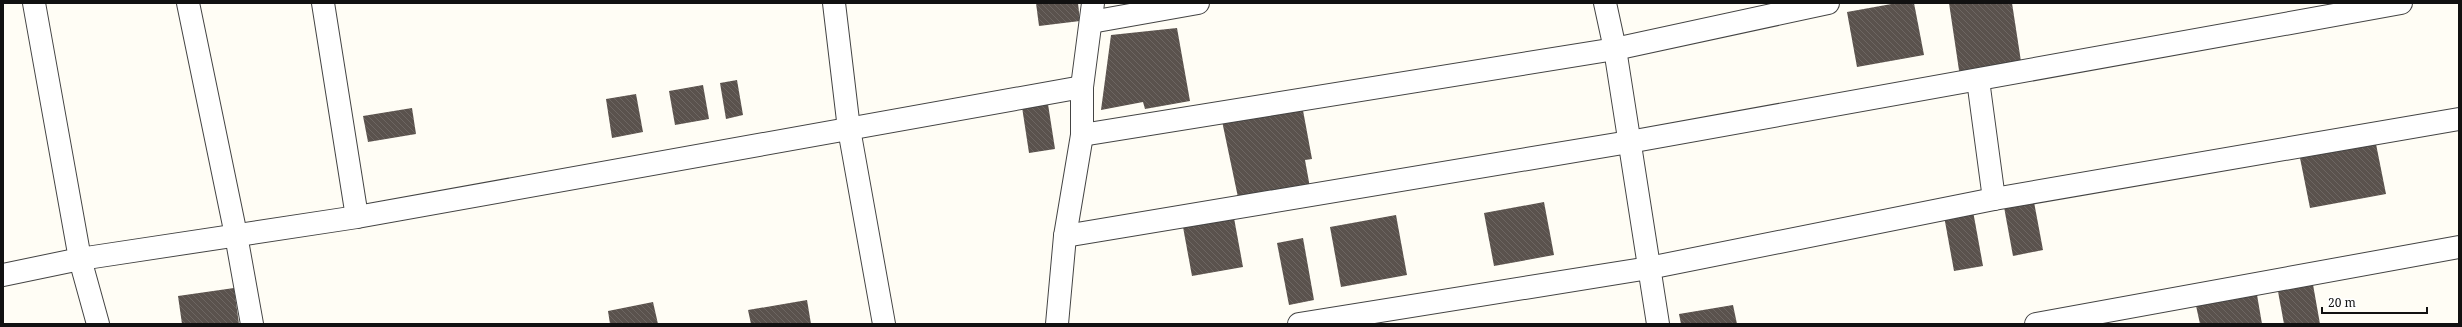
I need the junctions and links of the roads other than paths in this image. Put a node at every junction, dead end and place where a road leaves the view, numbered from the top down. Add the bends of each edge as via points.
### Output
1 (34, 3) edge
2 (188, 3) edge
3 (323, 3) edge
4 (834, 3) edge
5 (1198, 3) edge
6 (1604, 3) edge
7 (1828, 3) edge
8 (2401, 3) edge
9 (1092, 13) edge
10 (1615, 49) junction
11 (1978, 80) junction
12 (1082, 87) junction
13 (2459, 119) edge
14 (849, 129) junction
15 (1082, 135) junction
16 (1629, 142) junction
17 (1994, 199) junction
18 (357, 217) junction
19 (236, 235) junction
20 (1065, 236) junction
21 (2459, 247) edge
22 (80, 259) junction
23 (1649, 268) junction
24 (3, 275) edge
25 (98, 324) edge
26 (252, 324) edge
27 (884, 324) edge
28 (1057, 324) edge
29 (1299, 324) edge
30 (1658, 324) edge
31 (2036, 324) edge

1 - 22 street
2 - 19 street
3 - 18 street
4 - 14 street
5 - 9 street
6 - 10 street
7 - 10 street
8 - 11 street
9 - 12 street
10 - 15 street
10 - 16 street
11 - 16 street
11 - 17 street
12 - 14 street
12 - 15 street
13 - 17 street
14 - 18 street
14 - 27 street
15 - 20 street
16 - 20 street
16 - 23 street
17 - 23 street
18 - 19 street
19 - 22 street
19 - 26 street
20 - 28 street
21 - 31 street
22 - 24 street
22 - 25 street
23 - 29 street
23 - 30 street

